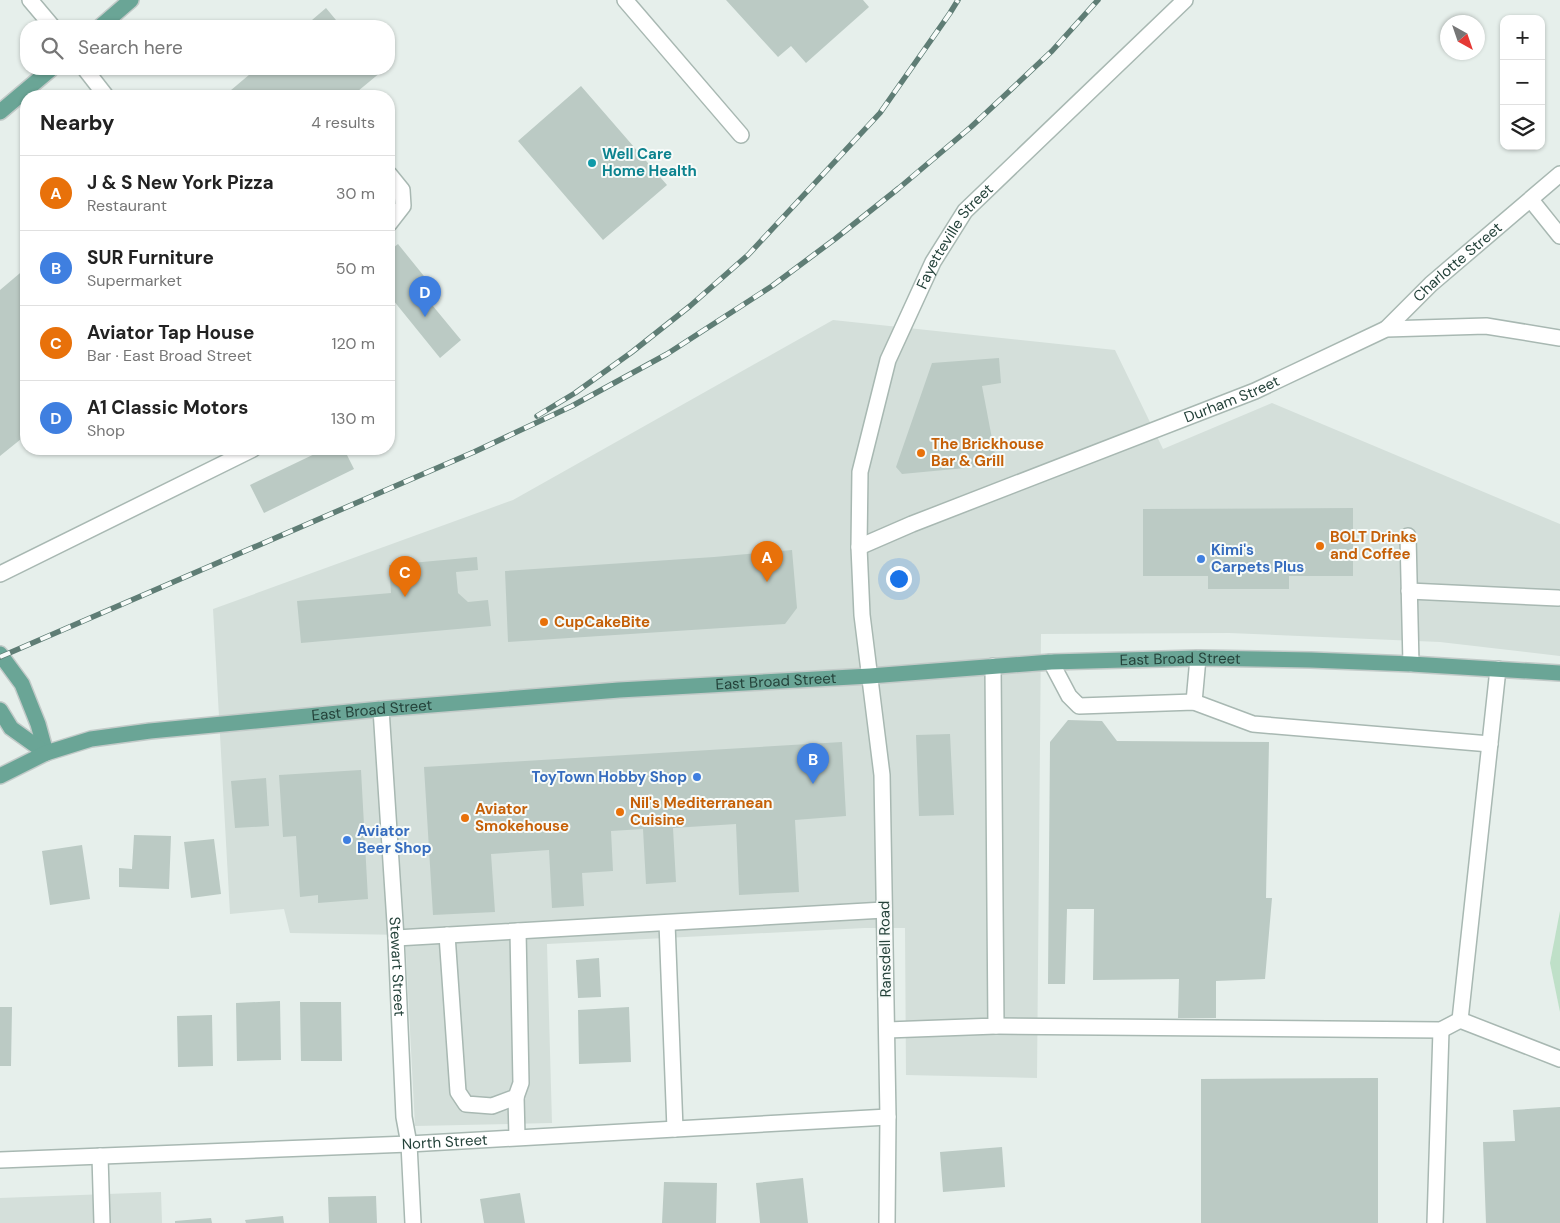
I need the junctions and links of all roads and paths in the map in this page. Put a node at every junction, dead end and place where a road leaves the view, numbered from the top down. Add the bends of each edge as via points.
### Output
1 (30, 0) edge
2 (132, 0) edge
3 (625, 0) edge
4 (1185, 0) edge
5 (47, 20) edge
6 (108, 20) edge
7 (44, 75) edge
8 (90, 75) edge
9 (26, 90) edge
10 (101, 90) edge
11 (20, 95) edge
12 (0, 112) edge
13 (741, 135) dead end
14 (1560, 174) edge
15 (395, 181) edge
16 (1531, 200) junction
17 (395, 216) edge
18 (1560, 236) edge
19 (1386, 329) junction
20 (1560, 338) edge
21 (240, 455) edge
22 (1408, 536) dead end
23 (859, 547) junction
24 (0, 574) edge
25 (1409, 590) junction
26 (1558, 598) dead end
27 (0, 654) edge
28 (1198, 658) junction
29 (1051, 662) junction
30 (1411, 664) junction
31 (993, 666) junction
32 (1498, 669) junction
33 (1560, 672) edge
34 (870, 676) junction
35 (1194, 702) junction
36 (0, 710) edge
37 (381, 710) junction
38 (1490, 744) junction
39 (46, 753) junction
40 (0, 776) edge
41 (884, 910) junction
42 (667, 923) junction
43 (518, 931) junction
44 (447, 935) junction
45 (396, 938) junction
46 (1460, 1020) junction
47 (996, 1026) junction
48 (887, 1030) junction
49 (1441, 1030) junction
50 (1560, 1059) edge
51 (516, 1098) junction
52 (888, 1117) junction
53 (675, 1129) junction
54 (517, 1137) junction
55 (409, 1144) junction
56 (100, 1156) junction
57 (0, 1160) edge
58 (102, 1223) edge
59 (413, 1223) edge
60 (888, 1223) edge
61 (1435, 1223) edge

1 - 5 street
2 - 6 main road
3 - 13 street
4 - 23 street, Fayetteville Street via 965,211 933,262 888,360 860,472
7 - 9 main road
8 - 10 street
11 - 12 main road
14 - 16 street, Charlotte Street
15 - 17 street via 402,190 403,206
16 - 18 street
16 - 19 street, Charlotte Street via 1431,284
19 - 20 street, Durham Street via 1486,326
19 - 23 street, Durham Street via 1255,391
21 - 24 street
22 - 25 street
23 - 34 street, Fayetteville Street via 862,615
25 - 26 street
25 - 30 street
27 - 39 main road via 22,684
28 - 29 main road, East Broad Street
28 - 30 main road, East Broad Street
28 - 35 street
29 - 31 main road, East Broad Street
29 - 35 street via 1069,696 1079,706
30 - 32 main road, East Broad Street
31 - 34 main road, East Broad Street
31 - 47 street
32 - 33 main road, East Broad Street
32 - 38 street
34 - 37 main road, East Broad Street via 619,690
34 - 41 street, Ransdell Road via 882,775
35 - 38 street via 1253,724
36 - 39 main road via 11,728
37 - 39 main road, East Broad Street via 140,732 92,739
37 - 45 street, Stewart Street
38 - 46 street
39 - 40 main road, East Broad Street
41 - 42 street
41 - 48 street, Ransdell Road
42 - 43 street
42 - 53 street
43 - 44 street
43 - 51 street via 521,1083
44 - 45 street
44 - 51 street via 458,1092 466,1104 492,1106
45 - 55 street, Stewart Street via 404,1118
46 - 49 street
46 - 50 street
47 - 48 street
47 - 49 street
48 - 52 street, Ransdell Road
49 - 61 street
51 - 54 street
52 - 53 street, North Street
52 - 60 street, Ransdell Road
53 - 54 street, North Street
54 - 55 street, North Street
55 - 56 street, North Street
55 - 59 street, Stewart Street
56 - 57 street, North Street
56 - 58 street

